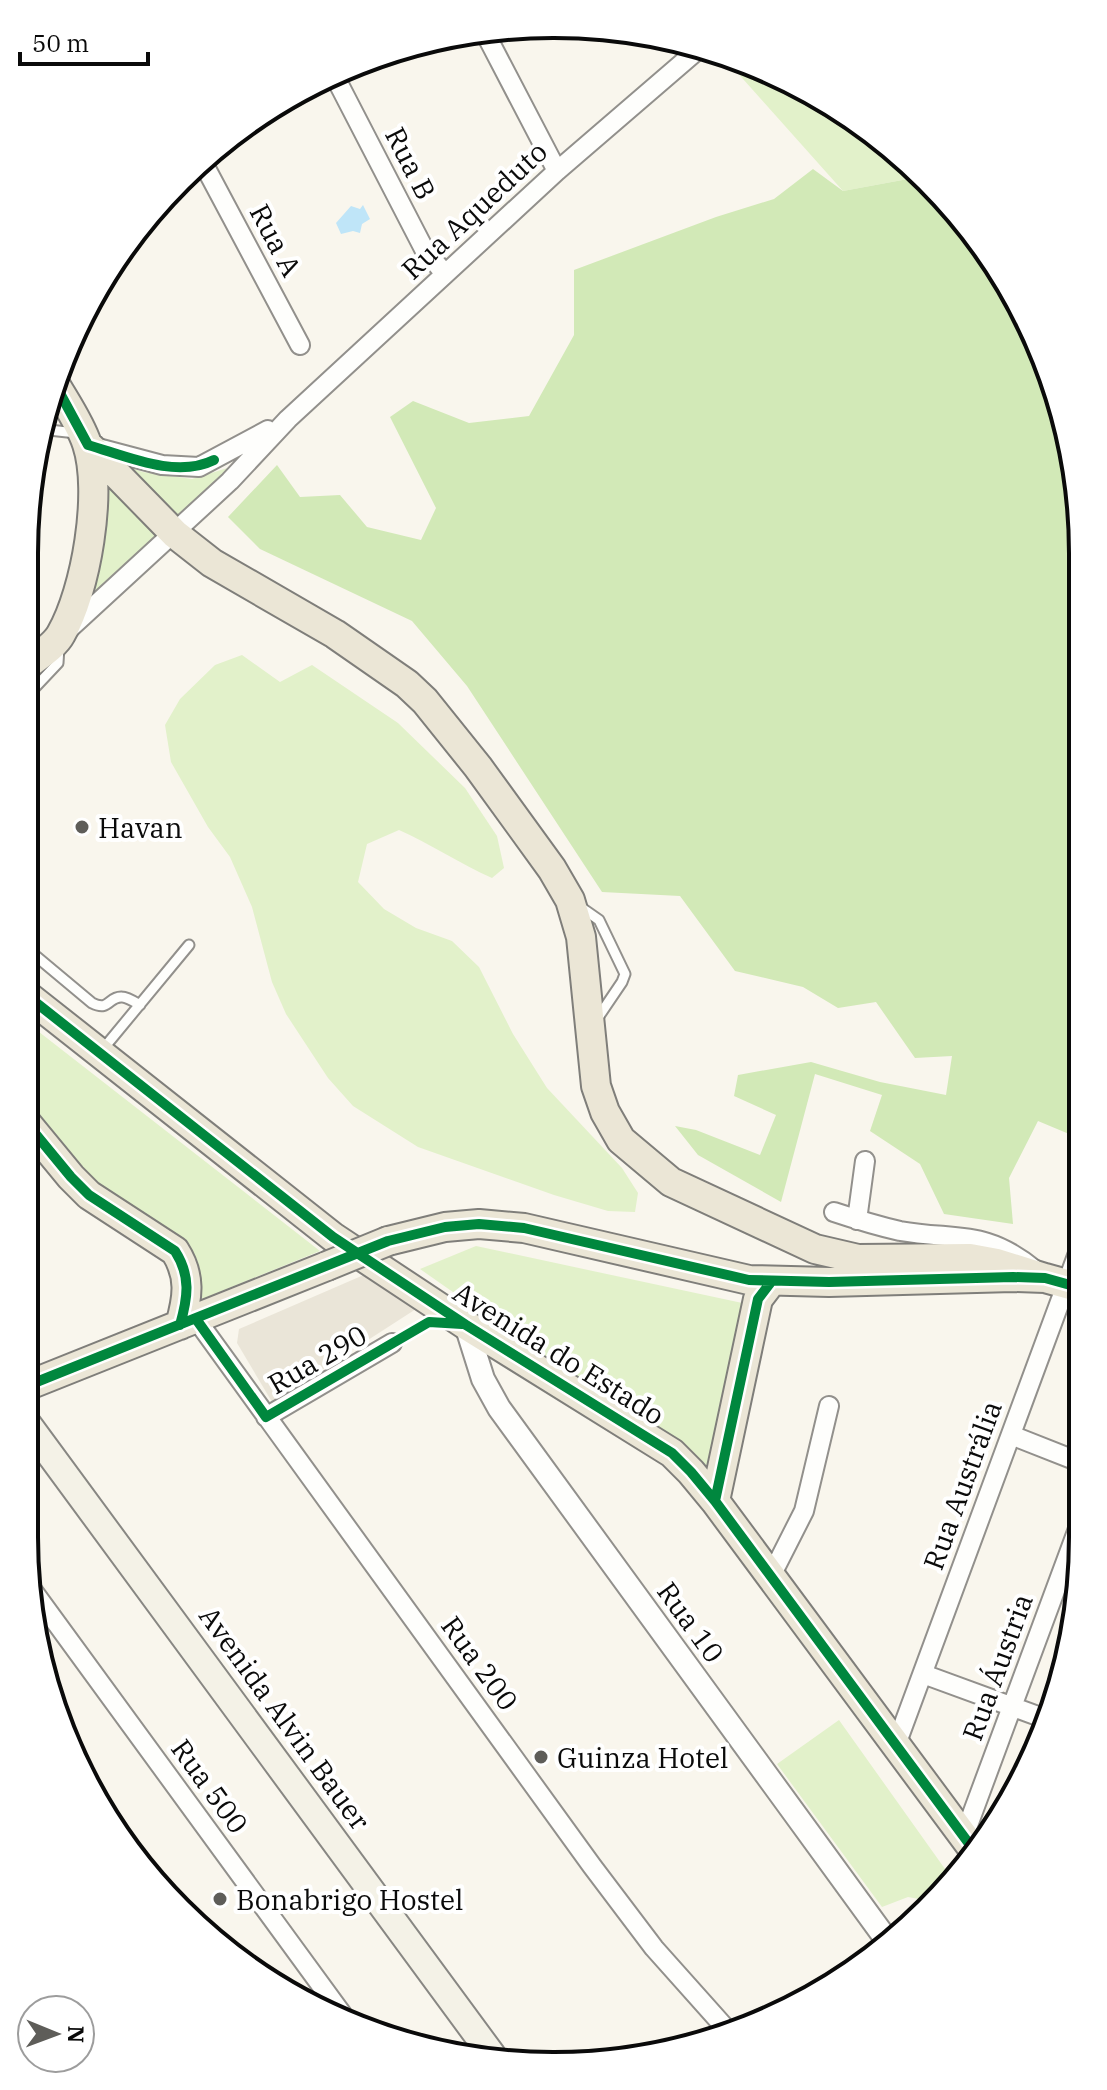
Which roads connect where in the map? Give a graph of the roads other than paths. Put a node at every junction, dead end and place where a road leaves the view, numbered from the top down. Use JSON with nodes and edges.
{"nodes":[{"id":1,"x":490,"y":42,"type":"edge"},
{"id":2,"x":690,"y":57,"type":"edge"},
{"id":3,"x":339,"y":85,"type":"edge"},
{"id":4,"x":557,"y":171,"type":"junction"},
{"id":5,"x":208,"y":172,"type":"edge"},
{"id":6,"x":445,"y":274,"type":"junction"},
{"id":7,"x":300,"y":345,"type":"dead end"},
{"id":8,"x":62,"y":397,"type":"edge"},
{"id":9,"x":288,"y":419,"type":"junction"},
{"id":10,"x":53,"y":432,"type":"edge"},
{"id":11,"x":85,"y":439,"type":"junction"},
{"id":12,"x":175,"y":534,"type":"junction"},
{"id":13,"x":60,"y":638,"type":"junction"},
{"id":14,"x":38,"y":656,"type":"edge"},
{"id":15,"x":38,"y":684,"type":"edge"},
{"id":16,"x":570,"y":900,"type":"junction"},
{"id":17,"x":189,"y":945,"type":"dead end"},
{"id":18,"x":38,"y":958,"type":"edge"},
{"id":19,"x":38,"y":1004,"type":"edge"},
{"id":20,"x":140,"y":1005,"type":"junction"},
{"id":21,"x":590,"y":1027,"type":"junction"},
{"id":22,"x":101,"y":1052,"type":"junction"},
{"id":23,"x":38,"y":1137,"type":"edge"},
{"id":24,"x":865,"y":1161,"type":"dead end"},
{"id":25,"x":834,"y":1212,"type":"dead end"},
{"id":26,"x":857,"y":1220,"type":"junction"},
{"id":27,"x":771,"y":1282,"type":"junction"},
{"id":28,"x":1064,"y":1283,"type":"edge"},
{"id":29,"x":188,"y":1322,"type":"junction"},
{"id":30,"x":466,"y":1325,"type":"junction"},
{"id":31,"x":392,"y":1343,"type":"dead end"},
{"id":32,"x":38,"y":1381,"type":"edge"},
{"id":33,"x":829,"y":1406,"type":"dead end"},
{"id":34,"x":266,"y":1417,"type":"junction"},
{"id":35,"x":1011,"y":1435,"type":"junction"},
{"id":36,"x":38,"y":1438,"type":"edge"},
{"id":37,"x":1069,"y":1458,"type":"edge"},
{"id":38,"x":715,"y":1501,"type":"junction"},
{"id":39,"x":1068,"y":1555,"type":"edge"},
{"id":40,"x":771,"y":1576,"type":"junction"},
{"id":41,"x":42,"y":1603,"type":"edge"},
{"id":42,"x":923,"y":1674,"type":"junction"},
{"id":43,"x":1012,"y":1707,"type":"junction"},
{"id":44,"x":1037,"y":1716,"type":"edge"},
{"id":45,"x":896,"y":1745,"type":"junction"},
{"id":46,"x":968,"y":1842,"type":"edge"},
{"id":47,"x":882,"y":1933,"type":"edge"},
{"id":48,"x":334,"y":2003,"type":"edge"},
{"id":49,"x":722,"y":2024,"type":"edge"},
{"id":50,"x":487,"y":2048,"type":"edge"}],
"edges":[{"from":1,"to":4,"type":"street"},
{"from":2,"to":4,"type":"street","name":"Rua Aqueduto"},
{"from":3,"to":6,"type":"street","name":"Rua B"},
{"from":4,"to":6,"type":"street","name":"Rua Aqueduto"},
{"from":5,"to":7,"type":"street","name":"Rua A"},
{"from":6,"to":9,"type":"street","name":"Rua Aqueduto"},
{"from":8,"to":11,"type":"main road"},
{"from":9,"to":11,"type":"street","name":"Rua Aqueduto"},
{"from":9,"to":12,"type":"street","name":"Rua Aqueduto"},
{"from":10,"to":11,"type":"lane"},
{"from":11,"to":12,"type":"main road"},
{"from":11,"to":13,"type":"main road"},
{"from":12,"to":13,"type":"street","name":"Rua Aqueduto"},
{"from":12,"to":16,"type":"main road"},
{"from":13,"to":14,"type":"main road"},
{"from":13,"to":15,"type":"lane"},
{"from":16,"to":21,"type":"main road"},
{"from":16,"to":21,"type":"lane"},
{"from":17,"to":20,"type":"lane"},
{"from":18,"to":20,"type":"lane"},
{"from":19,"to":22,"type":"main road","name":"Avenida do Estado"},
{"from":20,"to":22,"type":"lane"},
{"from":21,"to":28,"type":"main road"},
{"from":22,"to":30,"type":"main road","name":"Avenida do Estado"},
{"from":23,"to":29,"type":"main road"},
{"from":24,"to":26,"type":"street"},
{"from":25,"to":26,"type":"street"},
{"from":26,"to":28,"type":"street"},
{"from":27,"to":28,"type":"main road"},
{"from":27,"to":29,"type":"main road","bridge":true},
{"from":27,"to":38,"type":"main road"},
{"from":28,"to":35,"type":"street","name":"Rua Austrália"},
{"from":29,"to":32,"type":"main road"},
{"from":29,"to":34,"type":"street","name":"Rua 200"},
{"from":30,"to":38,"type":"main road","name":"Avenida do Estado"},
{"from":30,"to":47,"type":"street","name":"Rua 10"},
{"from":31,"to":34,"type":"street","name":"Rua 290"},
{"from":33,"to":40,"type":"street"},
{"from":34,"to":49,"type":"street","name":"Rua 200"},
{"from":35,"to":37,"type":"street"},
{"from":35,"to":42,"type":"street","name":"Rua Austrália"},
{"from":36,"to":50,"type":"main road","name":"Avenida Alvin Bauer"},
{"from":38,"to":40,"type":"main road","name":"Avenida do Estado"},
{"from":39,"to":43,"type":"street","name":"Rua Áustria"},
{"from":40,"to":45,"type":"main road","name":"Avenida do Estado"},
{"from":41,"to":48,"type":"street","name":"Rua 500"},
{"from":42,"to":43,"type":"street"},
{"from":42,"to":45,"type":"street","name":"Rua Austrália"},
{"from":43,"to":44,"type":"street"},
{"from":43,"to":46,"type":"street","name":"Rua Áustria"},
{"from":45,"to":46,"type":"main road","name":"Avenida do Estado"}]}
